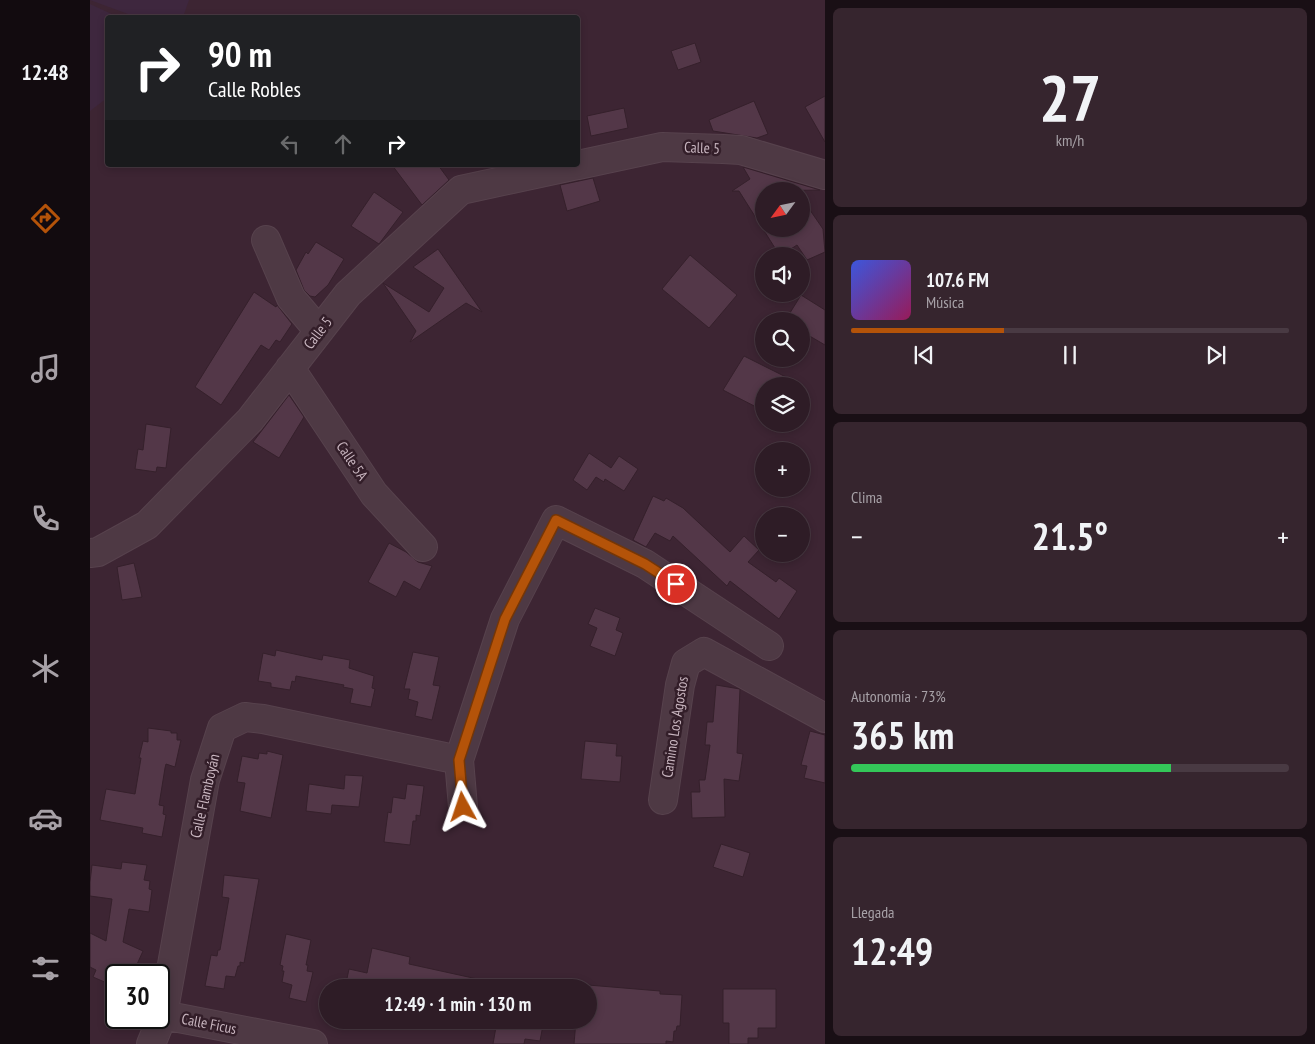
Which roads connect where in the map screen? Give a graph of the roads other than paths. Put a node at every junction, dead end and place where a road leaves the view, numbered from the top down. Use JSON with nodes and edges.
{"nodes":[{"id":1,"x":580,"y":164,"type":"edge"},
{"id":2,"x":568,"y":167,"type":"edge"},
{"id":3,"x":825,"y":175,"type":"edge"},
{"id":4,"x":266,"y":240,"type":"dead end"},
{"id":5,"x":319,"y":331,"type":"junction"},
{"id":6,"x":290,"y":368,"type":"junction"},
{"id":7,"x":423,"y":547,"type":"dead end"},
{"id":8,"x":90,"y":553,"type":"edge"},
{"id":9,"x":769,"y":646,"type":"dead end"},
{"id":10,"x":825,"y":718,"type":"edge"},
{"id":11,"x":459,"y":760,"type":"junction"},
{"id":12,"x":663,"y":800,"type":"dead end"},
{"id":13,"x":463,"y":807,"type":"dead end"},
{"id":14,"x":170,"y":976,"type":"edge"},
{"id":15,"x":170,"y":1016,"type":"edge"},
{"id":16,"x":157,"y":1029,"type":"edge"},
{"id":17,"x":150,"y":1044,"type":"edge"},
{"id":18,"x":313,"y":1044,"type":"edge"}],
"edges":[{"from":1,"to":3,"type":"street","name":"Calle 5"},
{"from":2,"to":5,"type":"street","name":"Calle 5"},
{"from":4,"to":5,"type":"street"},
{"from":5,"to":6,"type":"street","name":"Calle 5"},
{"from":6,"to":7,"type":"street","name":"Calle 5A"},
{"from":6,"to":8,"type":"street","name":"Calle 5"},
{"from":9,"to":11,"type":"street"},
{"from":10,"to":12,"type":"street","name":"Camino Los Agostos"},
{"from":11,"to":13,"type":"street"},
{"from":11,"to":14,"type":"street","name":"Calle Flamboyán"},
{"from":15,"to":18,"type":"street","name":"Calle Ficus"},
{"from":16,"to":17,"type":"street","name":"Calle Flamboyán"}]}
